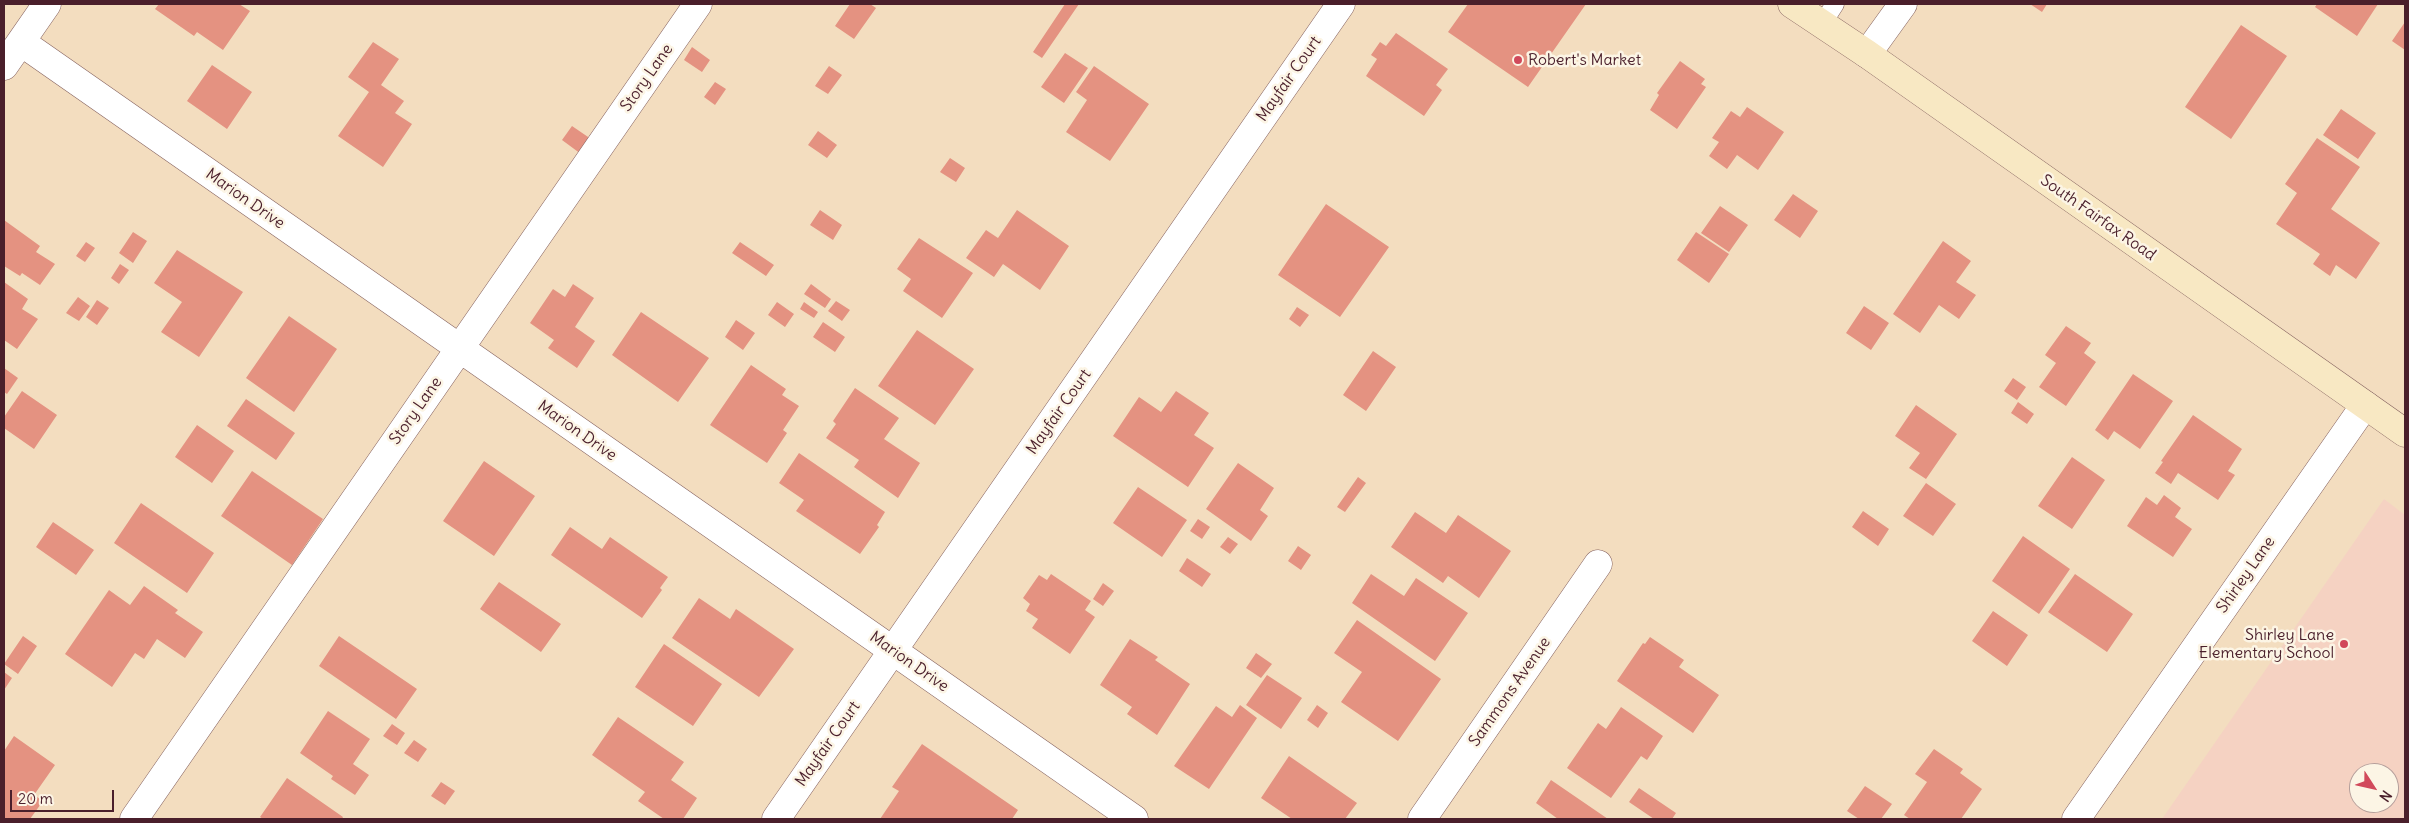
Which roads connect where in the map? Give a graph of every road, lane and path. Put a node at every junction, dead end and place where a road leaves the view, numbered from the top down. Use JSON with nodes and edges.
{"nodes":[{"id":1,"x":47,"y":4,"type":"edge"},
{"id":2,"x":698,"y":4,"type":"edge"},
{"id":3,"x":1341,"y":4,"type":"edge"},
{"id":4,"x":1792,"y":4,"type":"edge"},
{"id":5,"x":1903,"y":4,"type":"edge"},
{"id":6,"x":1829,"y":14,"type":"edge"},
{"id":7,"x":20,"y":42,"type":"junction"},
{"id":8,"x":1867,"y":54,"type":"junction"},
{"id":9,"x":4,"y":66,"type":"edge"},
{"id":10,"x":460,"y":349,"type":"junction"},
{"id":11,"x":2365,"y":405,"type":"junction"},
{"id":12,"x":2405,"y":433,"type":"edge"},
{"id":13,"x":1598,"y":564,"type":"dead end"},
{"id":14,"x":893,"y":651,"type":"junction"},
{"id":15,"x":134,"y":819,"type":"edge"},
{"id":16,"x":776,"y":819,"type":"edge"},
{"id":17,"x":1134,"y":819,"type":"edge"},
{"id":18,"x":1422,"y":819,"type":"edge"},
{"id":19,"x":2076,"y":819,"type":"edge"}],
"edges":[{"from":1,"to":7,"type":"street"},
{"from":2,"to":10,"type":"street","name":"Story Lane"},
{"from":3,"to":14,"type":"street","name":"Mayfair Court"},
{"from":4,"to":6,"type":"street","name":"South Fairfax Road"},
{"from":5,"to":8,"type":"street"},
{"from":6,"to":8,"type":"street","name":"South Fairfax Road"},
{"from":7,"to":9,"type":"street"},
{"from":7,"to":10,"type":"street","name":"Marion Drive"},
{"from":8,"to":11,"type":"street","name":"South Fairfax Road"},
{"from":10,"to":14,"type":"street","name":"Marion Drive"},
{"from":10,"to":15,"type":"street","name":"Story Lane"},
{"from":11,"to":12,"type":"street","name":"South Fairfax Road"},
{"from":11,"to":19,"type":"street","name":"Shirley Lane"},
{"from":13,"to":18,"type":"street","name":"Sammons Avenue"},
{"from":14,"to":16,"type":"street","name":"Mayfair Court"},
{"from":14,"to":17,"type":"street","name":"Marion Drive"}]}
